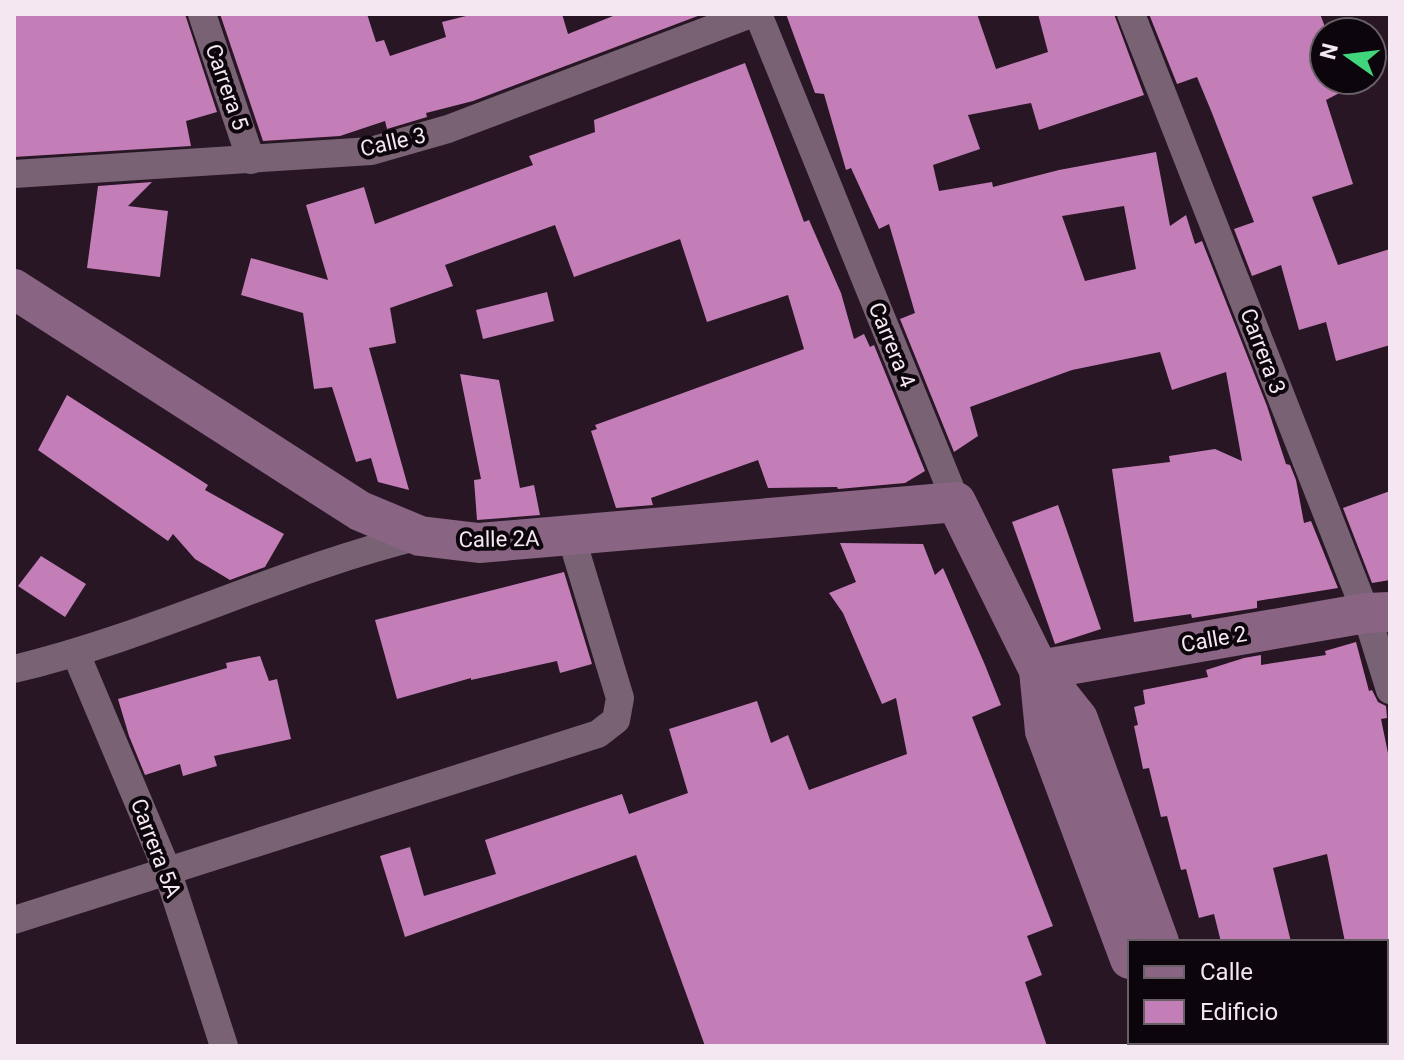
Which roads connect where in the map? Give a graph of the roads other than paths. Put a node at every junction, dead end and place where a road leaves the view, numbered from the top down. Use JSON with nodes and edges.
{"nodes":[{"id":1,"x":202,"y":14,"type":"edge"},
{"id":2,"x":751,"y":14,"type":"edge"},
{"id":3,"x":758,"y":14,"type":"edge"},
{"id":4,"x":1131,"y":14,"type":"edge"},
{"id":5,"x":251,"y":160,"type":"junction"},
{"id":6,"x":14,"y":174,"type":"edge"},
{"id":7,"x":16,"y":294,"type":"edge"},
{"id":8,"x":956,"y":502,"type":"junction"},
{"id":9,"x":420,"y":536,"type":"junction"},
{"id":10,"x":571,"y":536,"type":"junction"},
{"id":11,"x":1378,"y":612,"type":"edge"},
{"id":12,"x":76,"y":654,"type":"junction"},
{"id":13,"x":14,"y":669,"type":"edge"},
{"id":14,"x":1039,"y":670,"type":"junction"},
{"id":15,"x":1390,"y":690,"type":"edge"},
{"id":16,"x":167,"y":870,"type":"junction"},
{"id":17,"x":14,"y":920,"type":"edge"},
{"id":18,"x":1158,"y":940,"type":"edge"},
{"id":19,"x":1128,"y":954,"type":"edge"},
{"id":20,"x":224,"y":1046,"type":"edge"}],
"edges":[{"from":1,"to":5,"type":"street","name":"Carrera 5"},
{"from":2,"to":5,"type":"street","name":"Calle 3"},
{"from":3,"to":8,"type":"street","name":"Carrera 4"},
{"from":4,"to":11,"type":"street","name":"Carrera 3"},
{"from":5,"to":6,"type":"street","name":"Calle 3"},
{"from":7,"to":9,"type":"street","name":"Calle 2A"},
{"from":8,"to":10,"type":"street","name":"Calle 2A"},
{"from":8,"to":14,"type":"street","name":"Carrera 4"},
{"from":9,"to":10,"type":"street","name":"Calle 2A"},
{"from":9,"to":12,"type":"street"},
{"from":10,"to":16,"type":"street"},
{"from":11,"to":14,"type":"street","name":"Calle 2"},
{"from":11,"to":15,"type":"street","name":"Carrera 3"},
{"from":12,"to":13,"type":"street"},
{"from":12,"to":16,"type":"street","name":"Carrera 5A"},
{"from":14,"to":18,"type":"street","name":"Carrera 4"},
{"from":14,"to":19,"type":"street","name":"Carrera 4"},
{"from":16,"to":17,"type":"street"},
{"from":16,"to":20,"type":"street","name":"Carrera 5A"}]}
